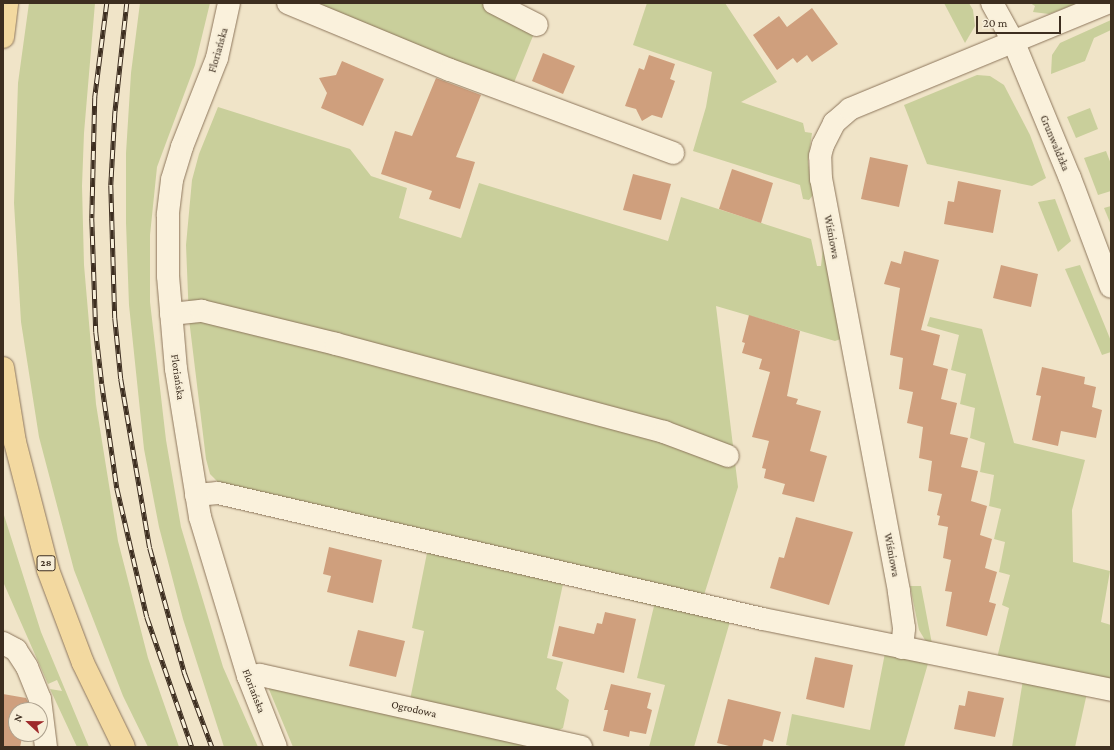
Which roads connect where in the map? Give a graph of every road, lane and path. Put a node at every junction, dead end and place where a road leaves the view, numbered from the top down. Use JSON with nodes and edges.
{"nodes":[{"id":1,"x":7,"y":3,"type":"edge"},
{"id":2,"x":229,"y":3,"type":"edge"},
{"id":3,"x":288,"y":3,"type":"edge"},
{"id":4,"x":494,"y":3,"type":"edge"},
{"id":5,"x":992,"y":3,"type":"edge"},
{"id":6,"x":1107,"y":3,"type":"edge"},
{"id":7,"x":537,"y":25,"type":"dead end"},
{"id":8,"x":3,"y":37,"type":"edge"},
{"id":9,"x":1014,"y":43,"type":"junction"},
{"id":10,"x":673,"y":153,"type":"dead end"},
{"id":11,"x":1111,"y":287,"type":"edge"},
{"id":12,"x":171,"y":314,"type":"junction"},
{"id":13,"x":3,"y":368,"type":"edge"},
{"id":14,"x":728,"y":456,"type":"dead end"},
{"id":15,"x":196,"y":495,"type":"junction"},
{"id":16,"x":3,"y":642,"type":"edge"},
{"id":17,"x":902,"y":648,"type":"junction"},
{"id":18,"x":248,"y":676,"type":"junction"},
{"id":19,"x":1111,"y":690,"type":"edge"},
{"id":20,"x":46,"y":747,"type":"edge"},
{"id":21,"x":124,"y":747,"type":"edge"},
{"id":22,"x":276,"y":747,"type":"edge"},
{"id":23,"x":581,"y":747,"type":"edge"}],
"edges":[{"from":1,"to":8,"type":"main road"},
{"from":2,"to":12,"type":"street","name":"Floriańska"},
{"from":3,"to":10,"type":"street"},
{"from":4,"to":7,"type":"street"},
{"from":5,"to":9,"type":"street","name":"Grunwaldzka"},
{"from":6,"to":9,"type":"street","name":"Wiśniowa"},
{"from":9,"to":11,"type":"street","name":"Grunwaldzka"},
{"from":9,"to":17,"type":"street","name":"Wiśniowa"},
{"from":12,"to":14,"type":"street"},
{"from":12,"to":15,"type":"street","name":"Floriańska"},
{"from":13,"to":21,"type":"main road","number":"28"},
{"from":15,"to":17,"type":"street"},
{"from":15,"to":18,"type":"street","name":"Floriańska"},
{"from":16,"to":20,"type":"street"},
{"from":17,"to":19,"type":"street"},
{"from":18,"to":22,"type":"street","name":"Floriańska"},
{"from":18,"to":23,"type":"street","name":"Ogrodowa"}]}
